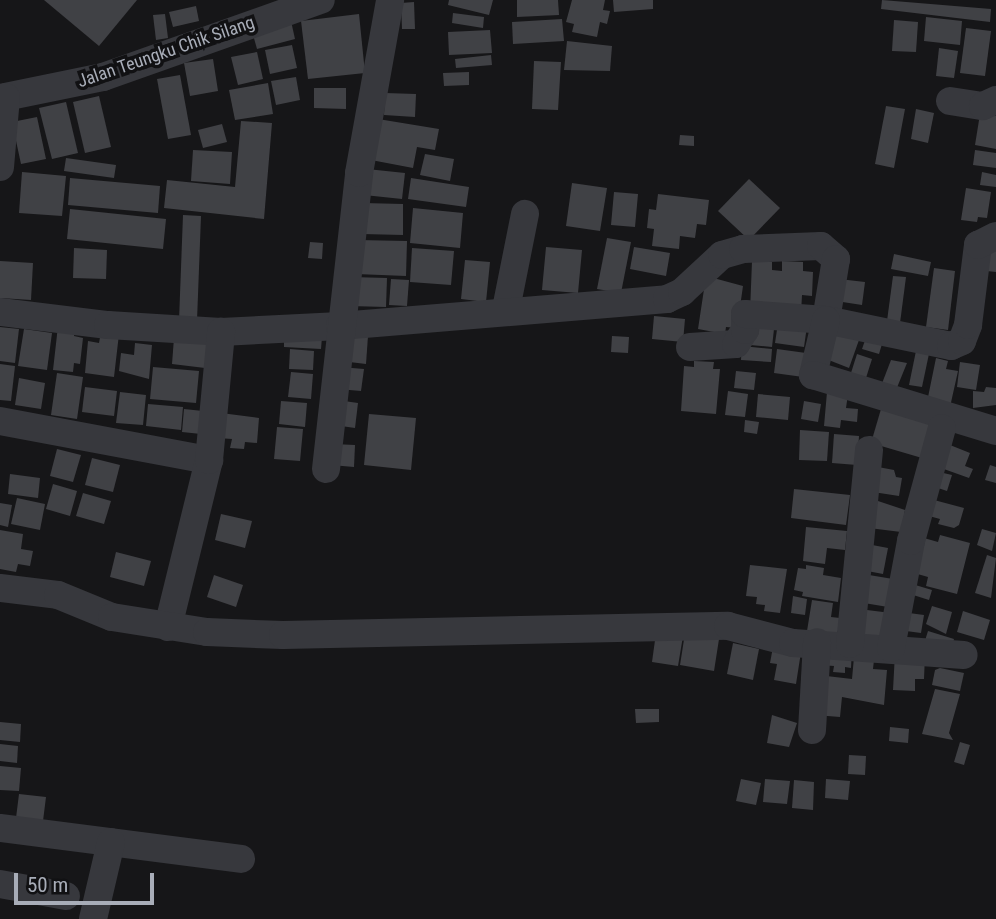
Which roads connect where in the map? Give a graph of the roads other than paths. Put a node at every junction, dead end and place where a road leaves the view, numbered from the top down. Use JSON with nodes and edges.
{"nodes":[{"id":1,"x":321,"y":0,"type":"edge"},
{"id":2,"x":390,"y":0,"type":"edge"},
{"id":3,"x":279,"y":5,"type":"edge"},
{"id":4,"x":3,"y":97,"type":"edge"},
{"id":5,"x":996,"y":100,"type":"edge"},
{"id":6,"x":950,"y":101,"type":"dead end"},
{"id":7,"x":0,"y":167,"type":"edge"},
{"id":8,"x":525,"y":214,"type":"dead end"},
{"id":9,"x":996,"y":236,"type":"edge"},
{"id":10,"x":506,"y":309,"type":"junction"},
{"id":11,"x":0,"y":312,"type":"edge"},
{"id":12,"x":827,"y":320,"type":"junction"},
{"id":13,"x":340,"y":326,"type":"junction"},
{"id":14,"x":221,"y":331,"type":"junction"},
{"id":15,"x":690,"y":347,"type":"dead end"},
{"id":16,"x":0,"y":421,"type":"edge"},
{"id":17,"x":942,"y":428,"type":"dead end"},
{"id":18,"x":996,"y":431,"type":"edge"},
{"id":19,"x":869,"y":450,"type":"dead end"},
{"id":20,"x":209,"y":460,"type":"junction"},
{"id":21,"x":326,"y":469,"type":"dead end"},
{"id":22,"x":0,"y":588,"type":"edge"},
{"id":23,"x":168,"y":627,"type":"junction"},
{"id":24,"x":817,"y":642,"type":"junction"},
{"id":25,"x":850,"y":644,"type":"junction"},
{"id":26,"x":891,"y":648,"type":"junction"},
{"id":27,"x":964,"y":655,"type":"dead end"},
{"id":28,"x":812,"y":730,"type":"dead end"},
{"id":29,"x":0,"y":828,"type":"edge"},
{"id":30,"x":111,"y":842,"type":"junction"},
{"id":31,"x":241,"y":859,"type":"dead end"},
{"id":32,"x":0,"y":884,"type":"edge"},
{"id":33,"x":66,"y":896,"type":"dead end"},
{"id":34,"x":93,"y":919,"type":"edge"}],
"edges":[{"from":1,"to":3,"type":"street","name":"Jalan Teungku Chik Silang"},
{"from":2,"to":13,"type":"street"},
{"from":3,"to":4,"type":"street","name":"Jalan Teungku Chik Silang"},
{"from":4,"to":7,"type":"street"},
{"from":5,"to":6,"type":"street"},
{"from":8,"to":10,"type":"street"},
{"from":9,"to":12,"type":"street"},
{"from":10,"to":12,"type":"street"},
{"from":10,"to":13,"type":"street"},
{"from":11,"to":14,"type":"street"},
{"from":12,"to":15,"type":"street"},
{"from":12,"to":18,"type":"street"},
{"from":13,"to":14,"type":"street"},
{"from":13,"to":21,"type":"street"},
{"from":14,"to":20,"type":"street"},
{"from":16,"to":20,"type":"street"},
{"from":17,"to":26,"type":"street"},
{"from":19,"to":25,"type":"street"},
{"from":20,"to":23,"type":"street"},
{"from":22,"to":23,"type":"street"},
{"from":23,"to":24,"type":"street"},
{"from":24,"to":25,"type":"street"},
{"from":24,"to":28,"type":"street"},
{"from":25,"to":26,"type":"street"},
{"from":26,"to":27,"type":"street"},
{"from":29,"to":30,"type":"street"},
{"from":30,"to":31,"type":"street"},
{"from":30,"to":34,"type":"street"},
{"from":32,"to":33,"type":"street"}]}
